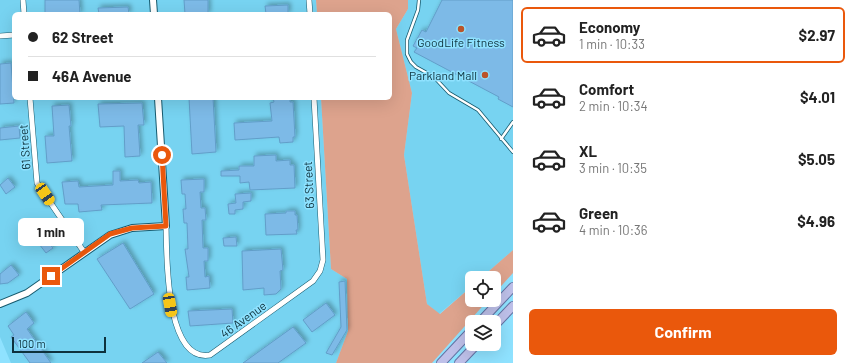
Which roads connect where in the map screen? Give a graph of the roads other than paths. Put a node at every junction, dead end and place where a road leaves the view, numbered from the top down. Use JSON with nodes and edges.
{"nodes":[{"id":1,"x":23,"y":0,"type":"edge"},
{"id":2,"x":153,"y":0,"type":"edge"},
{"id":3,"x":309,"y":0,"type":"edge"},
{"id":4,"x":419,"y":0,"type":"edge"},
{"id":5,"x":24,"y":12,"type":"edge"},
{"id":6,"x":154,"y":12,"type":"edge"},
{"id":7,"x":310,"y":12,"type":"edge"},
{"id":8,"x":12,"y":35,"type":"edge"},
{"id":9,"x":0,"y":36,"type":"edge"},
{"id":10,"x":30,"y":100,"type":"edge"},
{"id":11,"x":158,"y":100,"type":"edge"},
{"id":12,"x":314,"y":100,"type":"edge"},
{"id":13,"x":513,"y":122,"type":"edge"},
{"id":14,"x":501,"y":139,"type":"junction"},
{"id":15,"x":513,"y":152,"type":"edge"},
{"id":16,"x":166,"y":226,"type":"junction"},
{"id":17,"x":84,"y":252,"type":"junction"},
{"id":18,"x":320,"y":271,"type":"joint"},
{"id":19,"x":513,"y":286,"type":"edge"},
{"id":20,"x":0,"y":304,"type":"edge"},
{"id":21,"x":513,"y":306,"type":"edge"},
{"id":22,"x":486,"y":315,"type":"edge"},
{"id":23,"x":501,"y":319,"type":"edge"},
{"id":24,"x":465,"y":337,"type":"edge"},
{"id":25,"x":470,"y":351,"type":"edge"},
{"id":26,"x":441,"y":363,"type":"edge"},
{"id":27,"x":459,"y":363,"type":"edge"}],
"edges":[{"from":1,"to":5,"type":"street"},
{"from":2,"to":6,"type":"street"},
{"from":3,"to":7,"type":"street"},
{"from":4,"to":14,"type":"lane"},
{"from":8,"to":9,"type":"street"},
{"from":10,"to":17,"type":"street","name":"61 Street"},
{"from":11,"to":16,"type":"street"},
{"from":12,"to":18,"type":"street","name":"63 Street"},
{"from":13,"to":14,"type":"lane"},
{"from":14,"to":15,"type":"lane"},
{"from":16,"to":17,"type":"street"},
{"from":16,"to":18,"type":"street","name":"46 Avenue"},
{"from":17,"to":20,"type":"street"},
{"from":19,"to":22,"type":"main road"},
{"from":21,"to":23,"type":"main road"},
{"from":24,"to":26,"type":"main road"},
{"from":25,"to":27,"type":"main road"}]}
